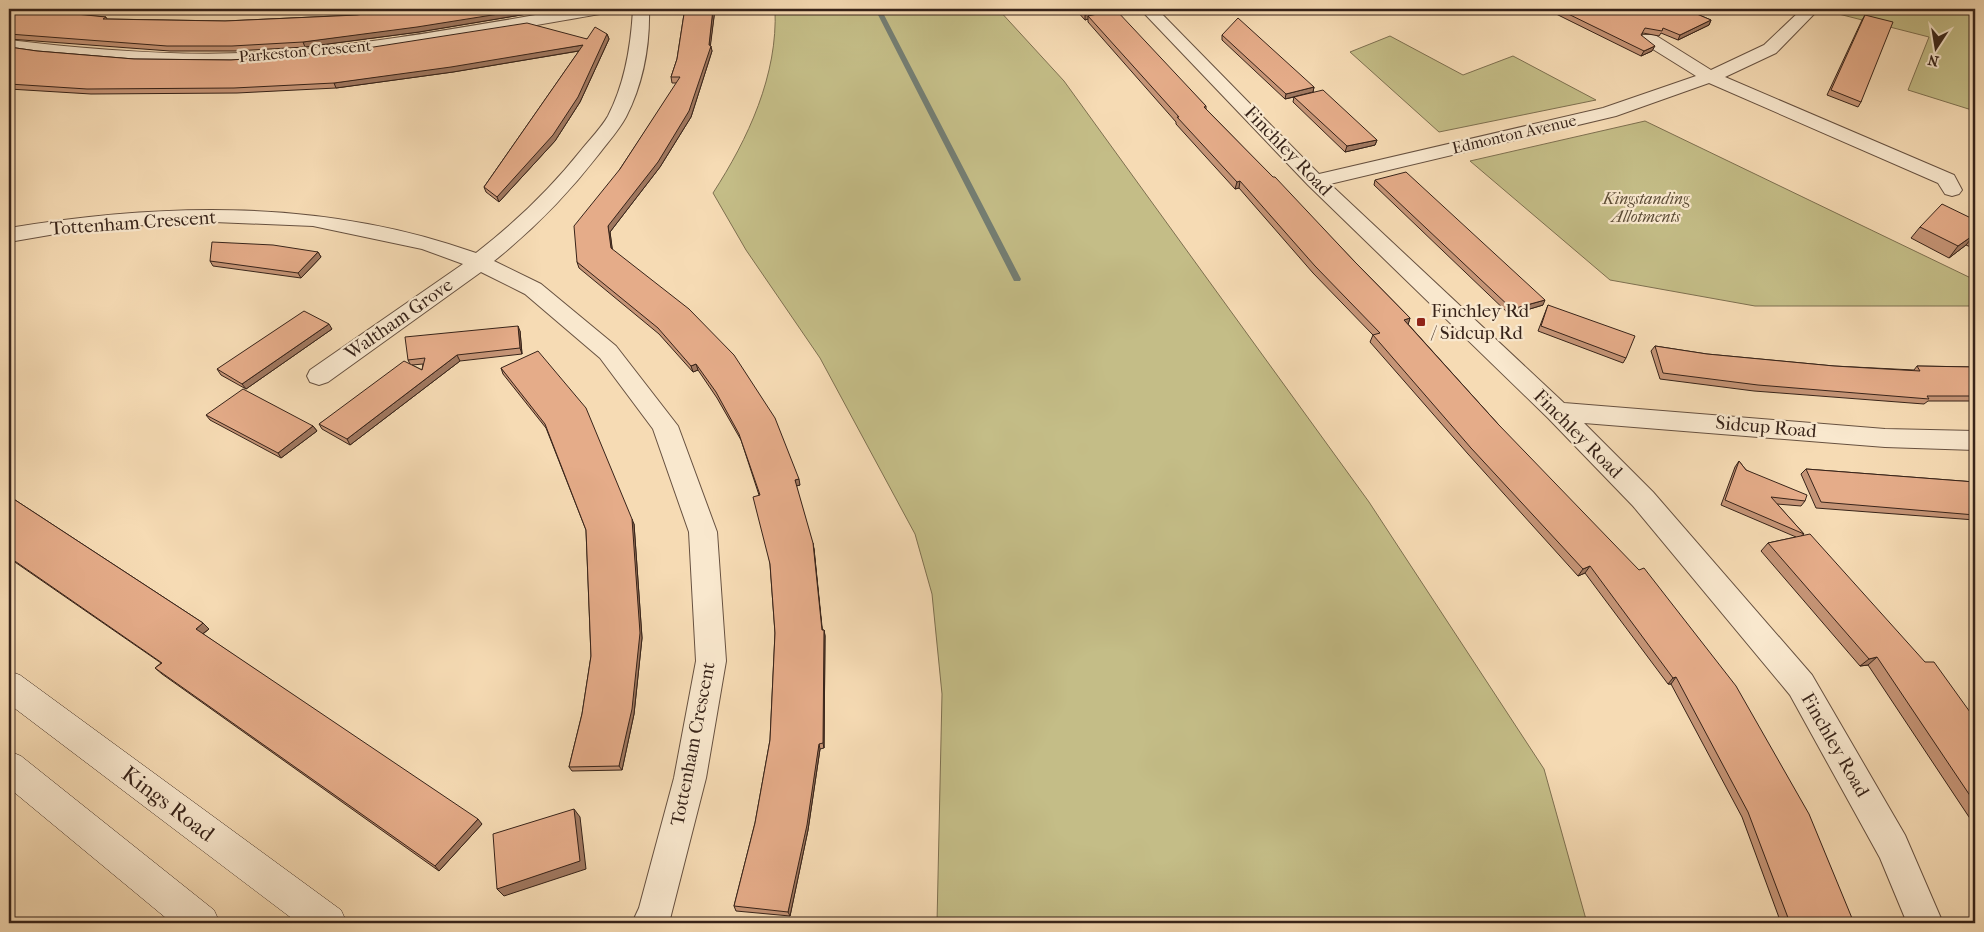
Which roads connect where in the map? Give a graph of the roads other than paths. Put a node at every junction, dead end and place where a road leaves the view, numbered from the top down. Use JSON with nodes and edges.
{"nodes":[{"id":1,"x":600,"y":9,"type":"edge"},
{"id":2,"x":641,"y":9,"type":"edge"},
{"id":3,"x":1148,"y":9,"type":"edge"},
{"id":4,"x":1811,"y":9,"type":"edge"},
{"id":5,"x":1647,"y":39,"type":"edge"},
{"id":6,"x":9,"y":45,"type":"edge"},
{"id":7,"x":1710,"y":77,"type":"junction"},
{"id":8,"x":1315,"y":181,"type":"junction"},
{"id":9,"x":1952,"y":190,"type":"dead end"},
{"id":10,"x":9,"y":235,"type":"edge"},
{"id":11,"x":479,"y":262,"type":"junction"},
{"id":12,"x":319,"y":376,"type":"dead end"},
{"id":13,"x":1557,"y":412,"type":"junction"},
{"id":14,"x":1975,"y":440,"type":"edge"},
{"id":15,"x":9,"y":685,"type":"edge"},
{"id":16,"x":9,"y":767,"type":"edge"},
{"id":17,"x":201,"y":923,"type":"edge"},
{"id":18,"x":328,"y":923,"type":"edge"},
{"id":19,"x":650,"y":923,"type":"edge"},
{"id":20,"x":1924,"y":923,"type":"edge"}],
"edges":[{"from":1,"to":6,"type":"street","name":"Parkeston Crescent"},
{"from":2,"to":11,"type":"street","name":"Waltham Grove"},
{"from":3,"to":8,"type":"street","name":"Finchley Road"},
{"from":4,"to":7,"type":"street","name":"Edmonton Avenue"},
{"from":5,"to":7,"type":"street"},
{"from":7,"to":8,"type":"street","name":"Edmonton Avenue"},
{"from":7,"to":9,"type":"street"},
{"from":8,"to":13,"type":"street","name":"Finchley Road"},
{"from":10,"to":11,"type":"street","name":"Tottenham Crescent"},
{"from":11,"to":12,"type":"street","name":"Waltham Grove"},
{"from":11,"to":19,"type":"street","name":"Tottenham Crescent"},
{"from":13,"to":14,"type":"street","name":"Sidcup Road"},
{"from":13,"to":20,"type":"street","name":"Finchley Road"},
{"from":15,"to":18,"type":"main road","name":"Kings Road"},
{"from":16,"to":17,"type":"main road"}]}
